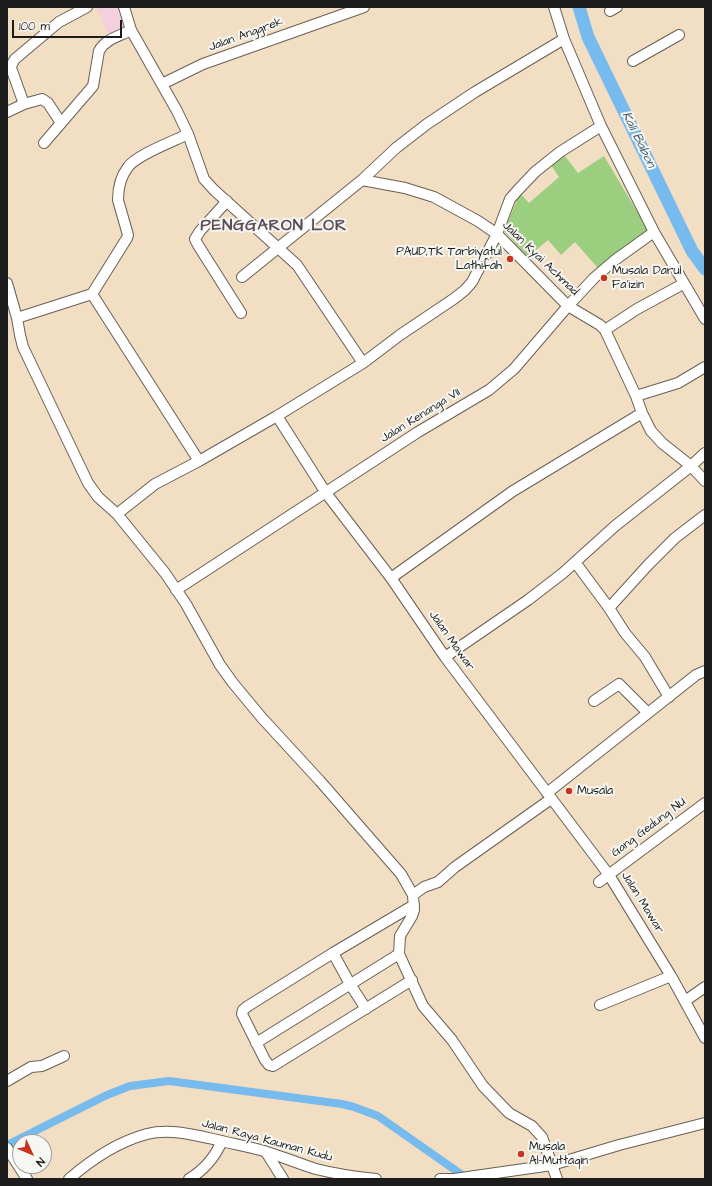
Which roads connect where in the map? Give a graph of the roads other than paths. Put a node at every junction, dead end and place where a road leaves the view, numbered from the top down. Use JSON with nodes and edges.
{"nodes":[{"id":1,"x":87,"y":7,"type":"edge"},
{"id":2,"x":124,"y":7,"type":"edge"},
{"id":3,"x":364,"y":7,"type":"edge"},
{"id":4,"x":554,"y":7,"type":"edge"},
{"id":5,"x":132,"y":30,"type":"junction"},
{"id":6,"x":679,"y":35,"type":"dead end"},
{"id":7,"x":564,"y":38,"type":"junction"},
{"id":8,"x":633,"y":61,"type":"dead end"},
{"id":9,"x":10,"y":63,"type":"edge"},
{"id":10,"x":162,"y":84,"type":"junction"},
{"id":11,"x":24,"y":104,"type":"junction"},
{"id":12,"x":7,"y":112,"type":"edge"},
{"id":13,"x":61,"y":123,"type":"junction"},
{"id":14,"x":601,"y":126,"type":"junction"},
{"id":15,"x":188,"y":134,"type":"junction"},
{"id":16,"x":44,"y":143,"type":"dead end"},
{"id":17,"x":362,"y":180,"type":"junction"},
{"id":18,"x":227,"y":201,"type":"junction"},
{"id":19,"x":654,"y":232,"type":"junction"},
{"id":20,"x":497,"y":234,"type":"junction"},
{"id":21,"x":279,"y":247,"type":"junction"},
{"id":22,"x":242,"y":277,"type":"dead end"},
{"id":23,"x":7,"y":283,"type":"edge"},
{"id":24,"x":684,"y":284,"type":"junction"},
{"id":25,"x":9,"y":294,"type":"edge"},
{"id":26,"x":92,"y":294,"type":"junction"},
{"id":27,"x":568,"y":306,"type":"junction"},
{"id":28,"x":241,"y":314,"type":"dead end"},
{"id":29,"x":17,"y":318,"type":"junction"},
{"id":30,"x":705,"y":319,"type":"edge"},
{"id":31,"x":605,"y":330,"type":"junction"},
{"id":32,"x":363,"y":363,"type":"junction"},
{"id":33,"x":705,"y":367,"type":"edge"},
{"id":34,"x":636,"y":396,"type":"junction"},
{"id":35,"x":642,"y":413,"type":"junction"},
{"id":36,"x":277,"y":416,"type":"junction"},
{"id":37,"x":705,"y":452,"type":"edge"},
{"id":38,"x":199,"y":461,"type":"junction"},
{"id":39,"x":691,"y":466,"type":"junction"},
{"id":40,"x":705,"y":481,"type":"edge"},
{"id":41,"x":326,"y":493,"type":"junction"},
{"id":42,"x":116,"y":514,"type":"junction"},
{"id":43,"x":705,"y":515,"type":"edge"},
{"id":44,"x":575,"y":562,"type":"junction"},
{"id":45,"x":391,"y":578,"type":"junction"},
{"id":46,"x":176,"y":590,"type":"junction"},
{"id":47,"x":609,"y":608,"type":"junction"},
{"id":48,"x":445,"y":657,"type":"junction"},
{"id":49,"x":705,"y":670,"type":"edge"},
{"id":50,"x":669,"y":697,"type":"junction"},
{"id":51,"x":594,"y":701,"type":"dead end"},
{"id":52,"x":648,"y":713,"type":"junction"},
{"id":53,"x":549,"y":796,"type":"junction"},
{"id":54,"x":705,"y":803,"type":"edge"},
{"id":55,"x":609,"y":875,"type":"junction"},
{"id":56,"x":599,"y":882,"type":"dead end"},
{"id":57,"x":413,"y":900,"type":"junction"},
{"id":58,"x":333,"y":953,"type":"junction"},
{"id":59,"x":399,"y":954,"type":"junction"},
{"id":60,"x":671,"y":976,"type":"junction"},
{"id":61,"x":412,"y":980,"type":"junction"},
{"id":62,"x":350,"y":984,"type":"junction"},
{"id":63,"x":705,"y":987,"type":"edge"},
{"id":64,"x":685,"y":1001,"type":"junction"},
{"id":65,"x":600,"y":1005,"type":"dead end"},
{"id":66,"x":366,"y":1009,"type":"junction"},
{"id":67,"x":705,"y":1038,"type":"edge"},
{"id":68,"x":256,"y":1044,"type":"junction"},
{"id":69,"x":64,"y":1056,"type":"dead end"},
{"id":70,"x":7,"y":1081,"type":"edge"},
{"id":71,"x":705,"y":1122,"type":"edge"},
{"id":72,"x":222,"y":1141,"type":"junction"},
{"id":73,"x":8,"y":1152,"type":"edge"},
{"id":74,"x":266,"y":1152,"type":"junction"},
{"id":75,"x":552,"y":1165,"type":"junction"},
{"id":76,"x":356,"y":1178,"type":"edge"},
{"id":77,"x":27,"y":1179,"type":"edge"},
{"id":78,"x":69,"y":1179,"type":"edge"},
{"id":79,"x":190,"y":1179,"type":"edge"},
{"id":80,"x":283,"y":1179,"type":"edge"},
{"id":81,"x":376,"y":1179,"type":"edge"},
{"id":82,"x":440,"y":1179,"type":"edge"},
{"id":83,"x":454,"y":1179,"type":"edge"},
{"id":84,"x":557,"y":1179,"type":"edge"}],
"edges":[{"from":1,"to":9,"type":"street"},
{"from":2,"to":5,"type":"street"},
{"from":3,"to":10,"type":"street","name":"Jalan Anggrek"},
{"from":4,"to":7,"type":"street"},
{"from":5,"to":10,"type":"street"},
{"from":5,"to":13,"type":"street"},
{"from":6,"to":8,"type":"street"},
{"from":7,"to":14,"type":"street"},
{"from":7,"to":17,"type":"street"},
{"from":9,"to":11,"type":"street"},
{"from":10,"to":15,"type":"street"},
{"from":11,"to":12,"type":"street"},
{"from":11,"to":13,"type":"street"},
{"from":13,"to":16,"type":"street"},
{"from":14,"to":19,"type":"street"},
{"from":14,"to":20,"type":"street"},
{"from":15,"to":18,"type":"street"},
{"from":15,"to":26,"type":"street"},
{"from":17,"to":20,"type":"street","name":"Jalan Kyai Achmad"},
{"from":17,"to":21,"type":"street"},
{"from":18,"to":21,"type":"street"},
{"from":18,"to":28,"type":"street"},
{"from":19,"to":24,"type":"street"},
{"from":19,"to":27,"type":"street","name":"Jalan Kenanga VII"},
{"from":20,"to":27,"type":"street","name":"Jalan Kyai Achmad"},
{"from":20,"to":32,"type":"street"},
{"from":21,"to":22,"type":"street"},
{"from":21,"to":32,"type":"street"},
{"from":23,"to":25,"type":"street"},
{"from":24,"to":30,"type":"street"},
{"from":24,"to":31,"type":"street"},
{"from":25,"to":29,"type":"street"},
{"from":26,"to":29,"type":"street"},
{"from":26,"to":38,"type":"street"},
{"from":27,"to":31,"type":"street","name":"Jalan Kyai Achmad"},
{"from":27,"to":41,"type":"street","name":"Jalan Kenanga VII"},
{"from":29,"to":42,"type":"street"},
{"from":31,"to":34,"type":"street","name":"Jalan Kyai Achmad"},
{"from":32,"to":36,"type":"street"},
{"from":33,"to":34,"type":"street"},
{"from":34,"to":35,"type":"street","name":"Jalan Kyai Achmad"},
{"from":35,"to":39,"type":"street","name":"Jalan Kyai Achmad"},
{"from":35,"to":45,"type":"street"},
{"from":36,"to":38,"type":"street"},
{"from":36,"to":41,"type":"street","name":"Jalan Mawar"},
{"from":37,"to":39,"type":"street"},
{"from":38,"to":42,"type":"street"},
{"from":39,"to":40,"type":"street","name":"Jalan Kyai Achmad"},
{"from":39,"to":44,"type":"street"},
{"from":41,"to":45,"type":"street","name":"Jalan Mawar"},
{"from":41,"to":46,"type":"street","name":"Jalan Kenanga VII"},
{"from":42,"to":46,"type":"street"},
{"from":43,"to":47,"type":"street"},
{"from":44,"to":47,"type":"street"},
{"from":44,"to":48,"type":"street"},
{"from":45,"to":48,"type":"street","name":"Jalan Mawar"},
{"from":46,"to":57,"type":"street"},
{"from":47,"to":50,"type":"street"},
{"from":48,"to":53,"type":"street","name":"Jalan Mawar"},
{"from":49,"to":50,"type":"street"},
{"from":50,"to":52,"type":"street"},
{"from":51,"to":52,"type":"street"},
{"from":52,"to":53,"type":"street"},
{"from":53,"to":55,"type":"street","name":"Jalan Mawar"},
{"from":53,"to":57,"type":"street"},
{"from":54,"to":55,"type":"street","name":"Gang Gedung NU"},
{"from":55,"to":56,"type":"street","name":"Gang Gedung NU"},
{"from":55,"to":60,"type":"street","name":"Jalan Mawar"},
{"from":57,"to":58,"type":"street"},
{"from":57,"to":59,"type":"street"},
{"from":58,"to":62,"type":"street"},
{"from":58,"to":68,"type":"street"},
{"from":59,"to":61,"type":"street"},
{"from":59,"to":62,"type":"street"},
{"from":60,"to":64,"type":"street","name":"Jalan Mawar"},
{"from":60,"to":65,"type":"street"},
{"from":61,"to":66,"type":"street"},
{"from":61,"to":75,"type":"street"},
{"from":62,"to":66,"type":"street"},
{"from":62,"to":68,"type":"street"},
{"from":63,"to":64,"type":"street"},
{"from":64,"to":67,"type":"street","name":"Jalan Mawar"},
{"from":66,"to":68,"type":"street"},
{"from":69,"to":70,"type":"street"},
{"from":71,"to":75,"type":"street"},
{"from":72,"to":74,"type":"street","name":"Jalan Raya Kauman Kudu"},
{"from":72,"to":78,"type":"street","name":"Jalan Raya Kauman Kudu"},
{"from":72,"to":79,"type":"street"},
{"from":73,"to":77,"type":"street"},
{"from":74,"to":76,"type":"street","name":"Jalan Raya Kauman Kudu"},
{"from":74,"to":80,"type":"street"},
{"from":75,"to":83,"type":"street"},
{"from":75,"to":84,"type":"street"},
{"from":76,"to":81,"type":"street","name":"Jalan Raya Kauman Kudu"},
{"from":82,"to":83,"type":"street"}]}
